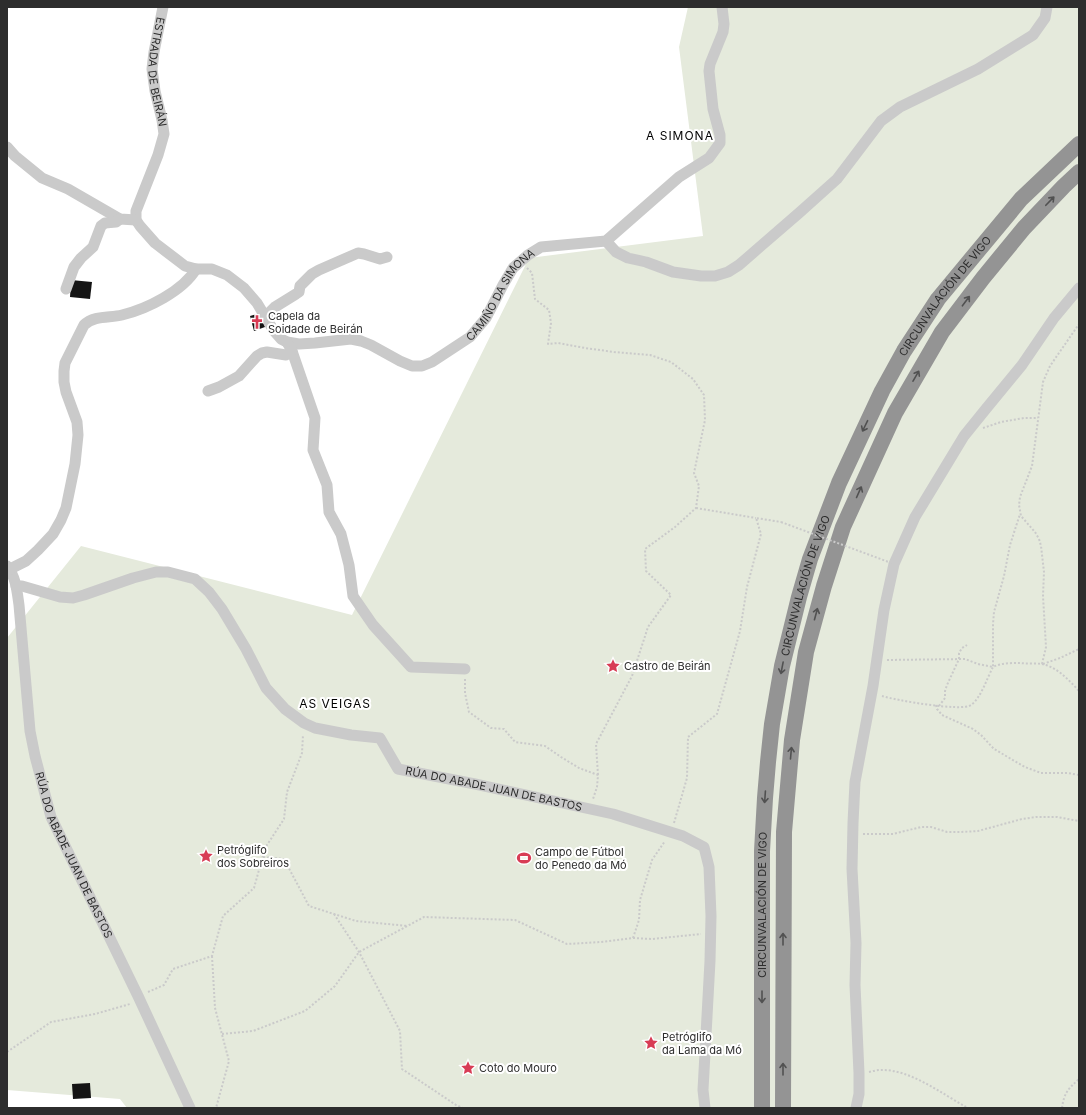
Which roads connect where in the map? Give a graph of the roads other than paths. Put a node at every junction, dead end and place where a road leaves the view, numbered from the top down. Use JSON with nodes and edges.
{"nodes":[{"id":1,"x":163,"y":7,"type":"edge"},
{"id":2,"x":722,"y":7,"type":"edge"},
{"id":3,"x":1047,"y":7,"type":"edge"},
{"id":4,"x":1079,"y":144,"type":"edge"},
{"id":5,"x":7,"y":147,"type":"edge"},
{"id":6,"x":1079,"y":172,"type":"edge"},
{"id":7,"x":120,"y":219,"type":"junction"},
{"id":8,"x":136,"y":220,"type":"junction"},
{"id":9,"x":606,"y":241,"type":"junction"},
{"id":10,"x":387,"y":257,"type":"dead end"},
{"id":11,"x":196,"y":269,"type":"junction"},
{"id":12,"x":1079,"y":288,"type":"edge"},
{"id":13,"x":66,"y":289,"type":"dead end"},
{"id":14,"x":265,"y":317,"type":"junction"},
{"id":15,"x":289,"y":347,"type":"junction"},
{"id":16,"x":208,"y":391,"type":"dead end"},
{"id":17,"x":8,"y":568,"type":"edge"},
{"id":18,"x":16,"y":586,"type":"junction"},
{"id":19,"x":464,"y":669,"type":"road end"},
{"id":20,"x":190,"y":1108,"type":"edge"},
{"id":21,"x":705,"y":1108,"type":"edge"},
{"id":22,"x":762,"y":1108,"type":"edge"},
{"id":23,"x":784,"y":1108,"type":"edge"},
{"id":24,"x":856,"y":1108,"type":"edge"}],
"edges":[{"from":1,"to":8,"type":"street","name":"ESTRADA DE BEIRÁN"},
{"from":2,"to":9,"type":"street"},
{"from":3,"to":9,"type":"street"},
{"from":4,"to":22,"type":"highway","name":"CIRCUNVALACIÓN DE VIGO","one_way":true},
{"from":5,"to":7,"type":"street"},
{"from":23,"to":6,"type":"highway","name":"CIRCUNVALACIÓN DE VIGO","one_way":true},
{"from":7,"to":8,"type":"street"},
{"from":7,"to":13,"type":"street"},
{"from":8,"to":11,"type":"street"},
{"from":9,"to":15,"type":"street","name":"CAMIÑO DA SIMONA"},
{"from":10,"to":14,"type":"street"},
{"from":11,"to":14,"type":"street"},
{"from":11,"to":17,"type":"street"},
{"from":12,"to":24,"type":"street"},
{"from":14,"to":15,"type":"street"},
{"from":15,"to":16,"type":"street","name":"CAMIÑO DA SIMONA"},
{"from":15,"to":19,"type":"street"},
{"from":17,"to":18,"type":"street","name":"RÚA DO ABADE JUAN DE BASTOS"},
{"from":18,"to":20,"type":"street","name":"RÚA DO ABADE JUAN DE BASTOS"},
{"from":18,"to":21,"type":"street","name":"RÚA DO ABADE JUAN DE BASTOS"}]}
